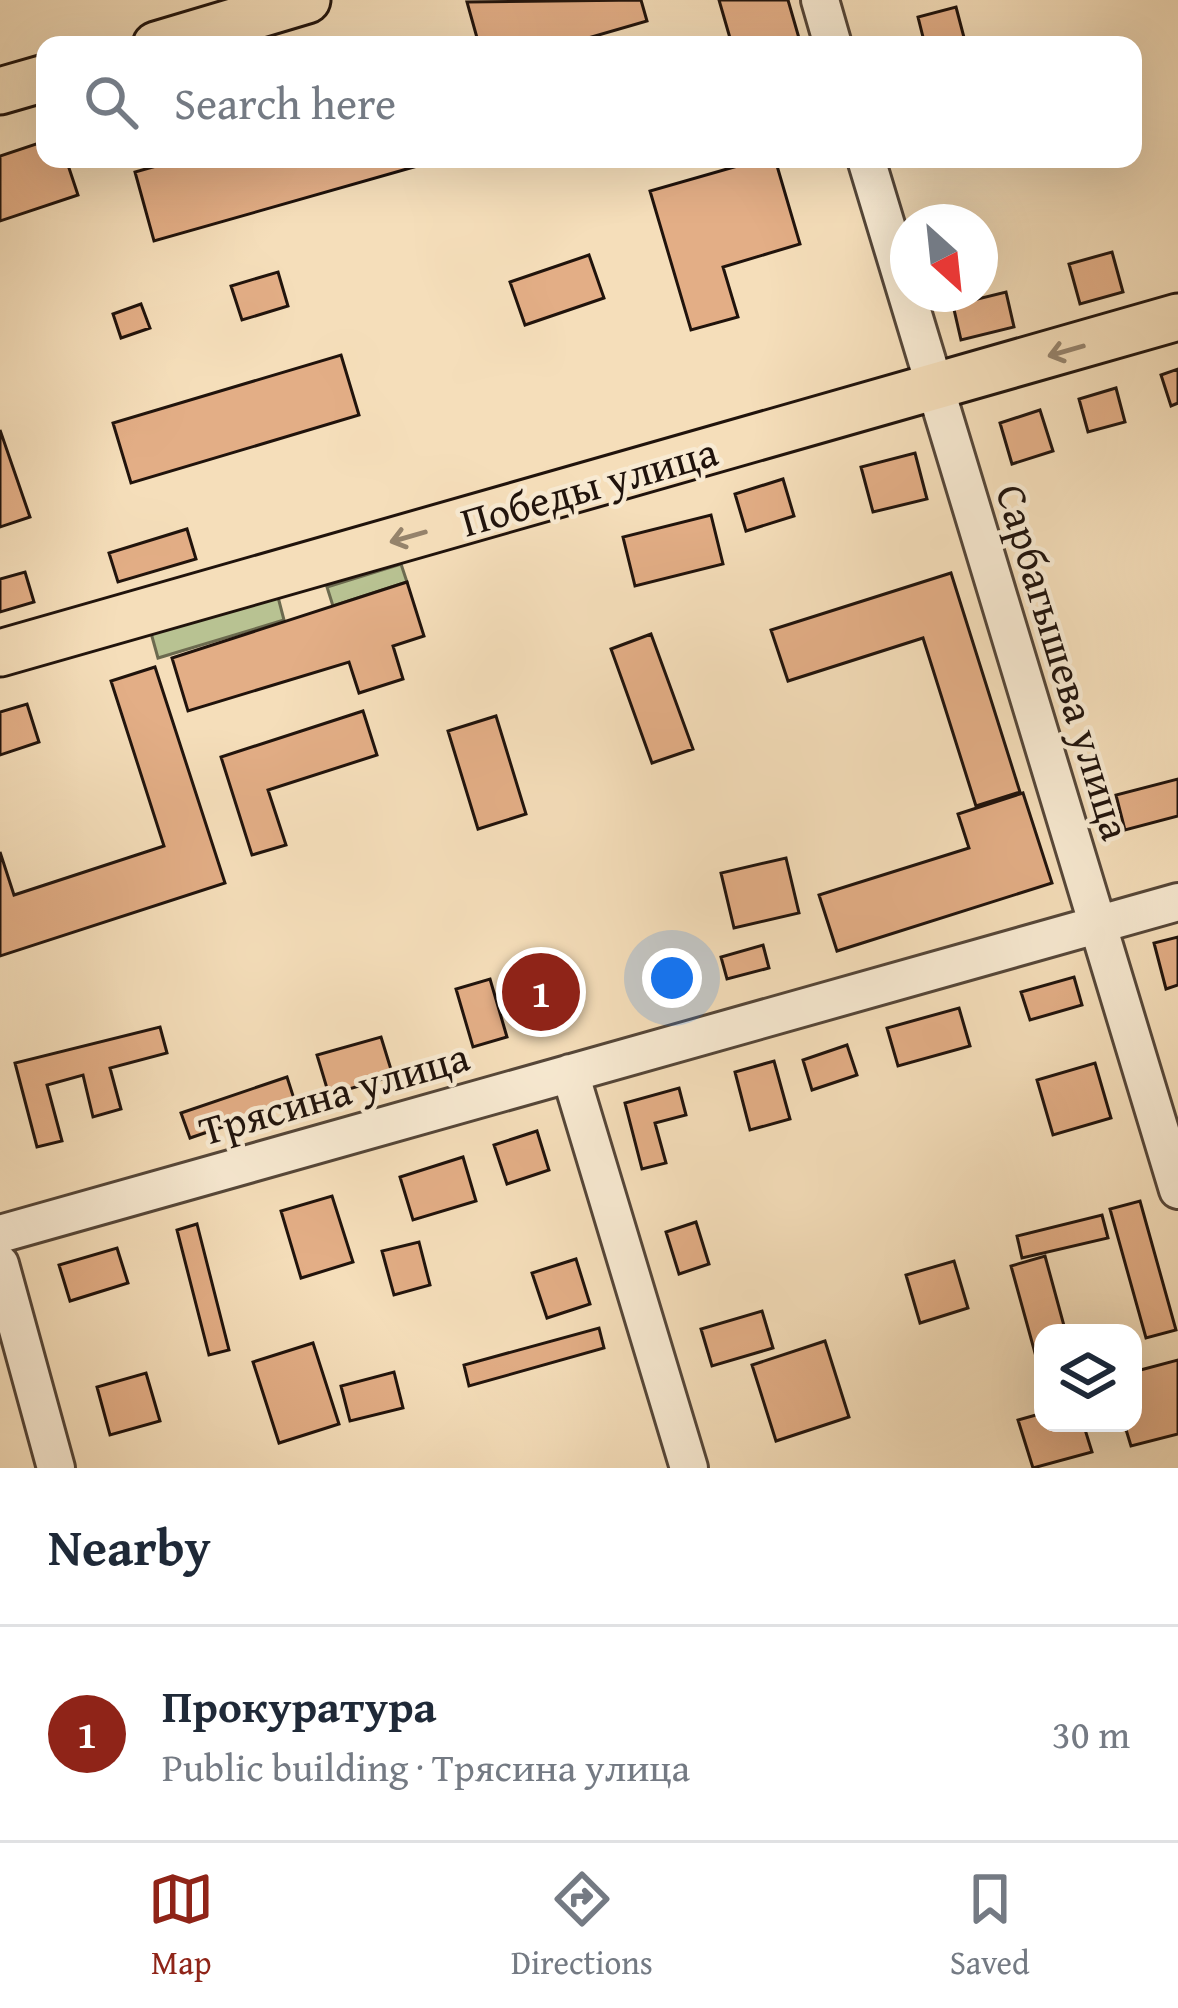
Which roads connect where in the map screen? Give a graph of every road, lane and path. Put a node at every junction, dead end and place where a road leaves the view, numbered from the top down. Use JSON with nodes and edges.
{"nodes":[{"id":1,"x":307,"y":0,"type":"edge"},
{"id":2,"x":820,"y":0,"type":"edge"},
{"id":3,"x":247,"y":9,"type":"edge"},
{"id":4,"x":179,"y":36,"type":"edge"},
{"id":5,"x":830,"y":36,"type":"edge"},
{"id":6,"x":36,"y":80,"type":"edge"},
{"id":7,"x":0,"y":91,"type":"edge"},
{"id":8,"x":869,"y":168,"type":"edge"},
{"id":9,"x":1178,"y":317,"type":"edge"},
{"id":10,"x":934,"y":389,"type":"junction"},
{"id":11,"x":0,"y":653,"type":"edge"},
{"id":12,"x":1178,"y":902,"type":"edge"},
{"id":13,"x":1097,"y":925,"type":"junction"},
{"id":14,"x":570,"y":1073,"type":"junction"},
{"id":15,"x":1178,"y":1190,"type":"edge"},
{"id":16,"x":0,"y":1234,"type":"edge"},
{"id":17,"x":0,"y":1264,"type":"edge"},
{"id":18,"x":56,"y":1468,"type":"edge"},
{"id":19,"x":689,"y":1468,"type":"edge"}],
"edges":[{"from":1,"to":3,"type":"main road"},
{"from":2,"to":5,"type":"street"},
{"from":3,"to":4,"type":"main road"},
{"from":6,"to":7,"type":"main road"},
{"from":8,"to":10,"type":"street","name":"Сарбагышева улица"},
{"from":9,"to":10,"type":"main road","name":"Победы улица","one_way":true},
{"from":10,"to":11,"type":"main road","name":"Победы улица","one_way":true},
{"from":10,"to":13,"type":"street","name":"Сарбагышева улица"},
{"from":12,"to":13,"type":"street","name":"Трясина улица"},
{"from":13,"to":14,"type":"street","name":"Трясина улица"},
{"from":13,"to":15,"type":"street","name":"Сарбагышева улица"},
{"from":14,"to":16,"type":"street","name":"Трясина улица"},
{"from":14,"to":19,"type":"street"},
{"from":17,"to":18,"type":"street"}]}
